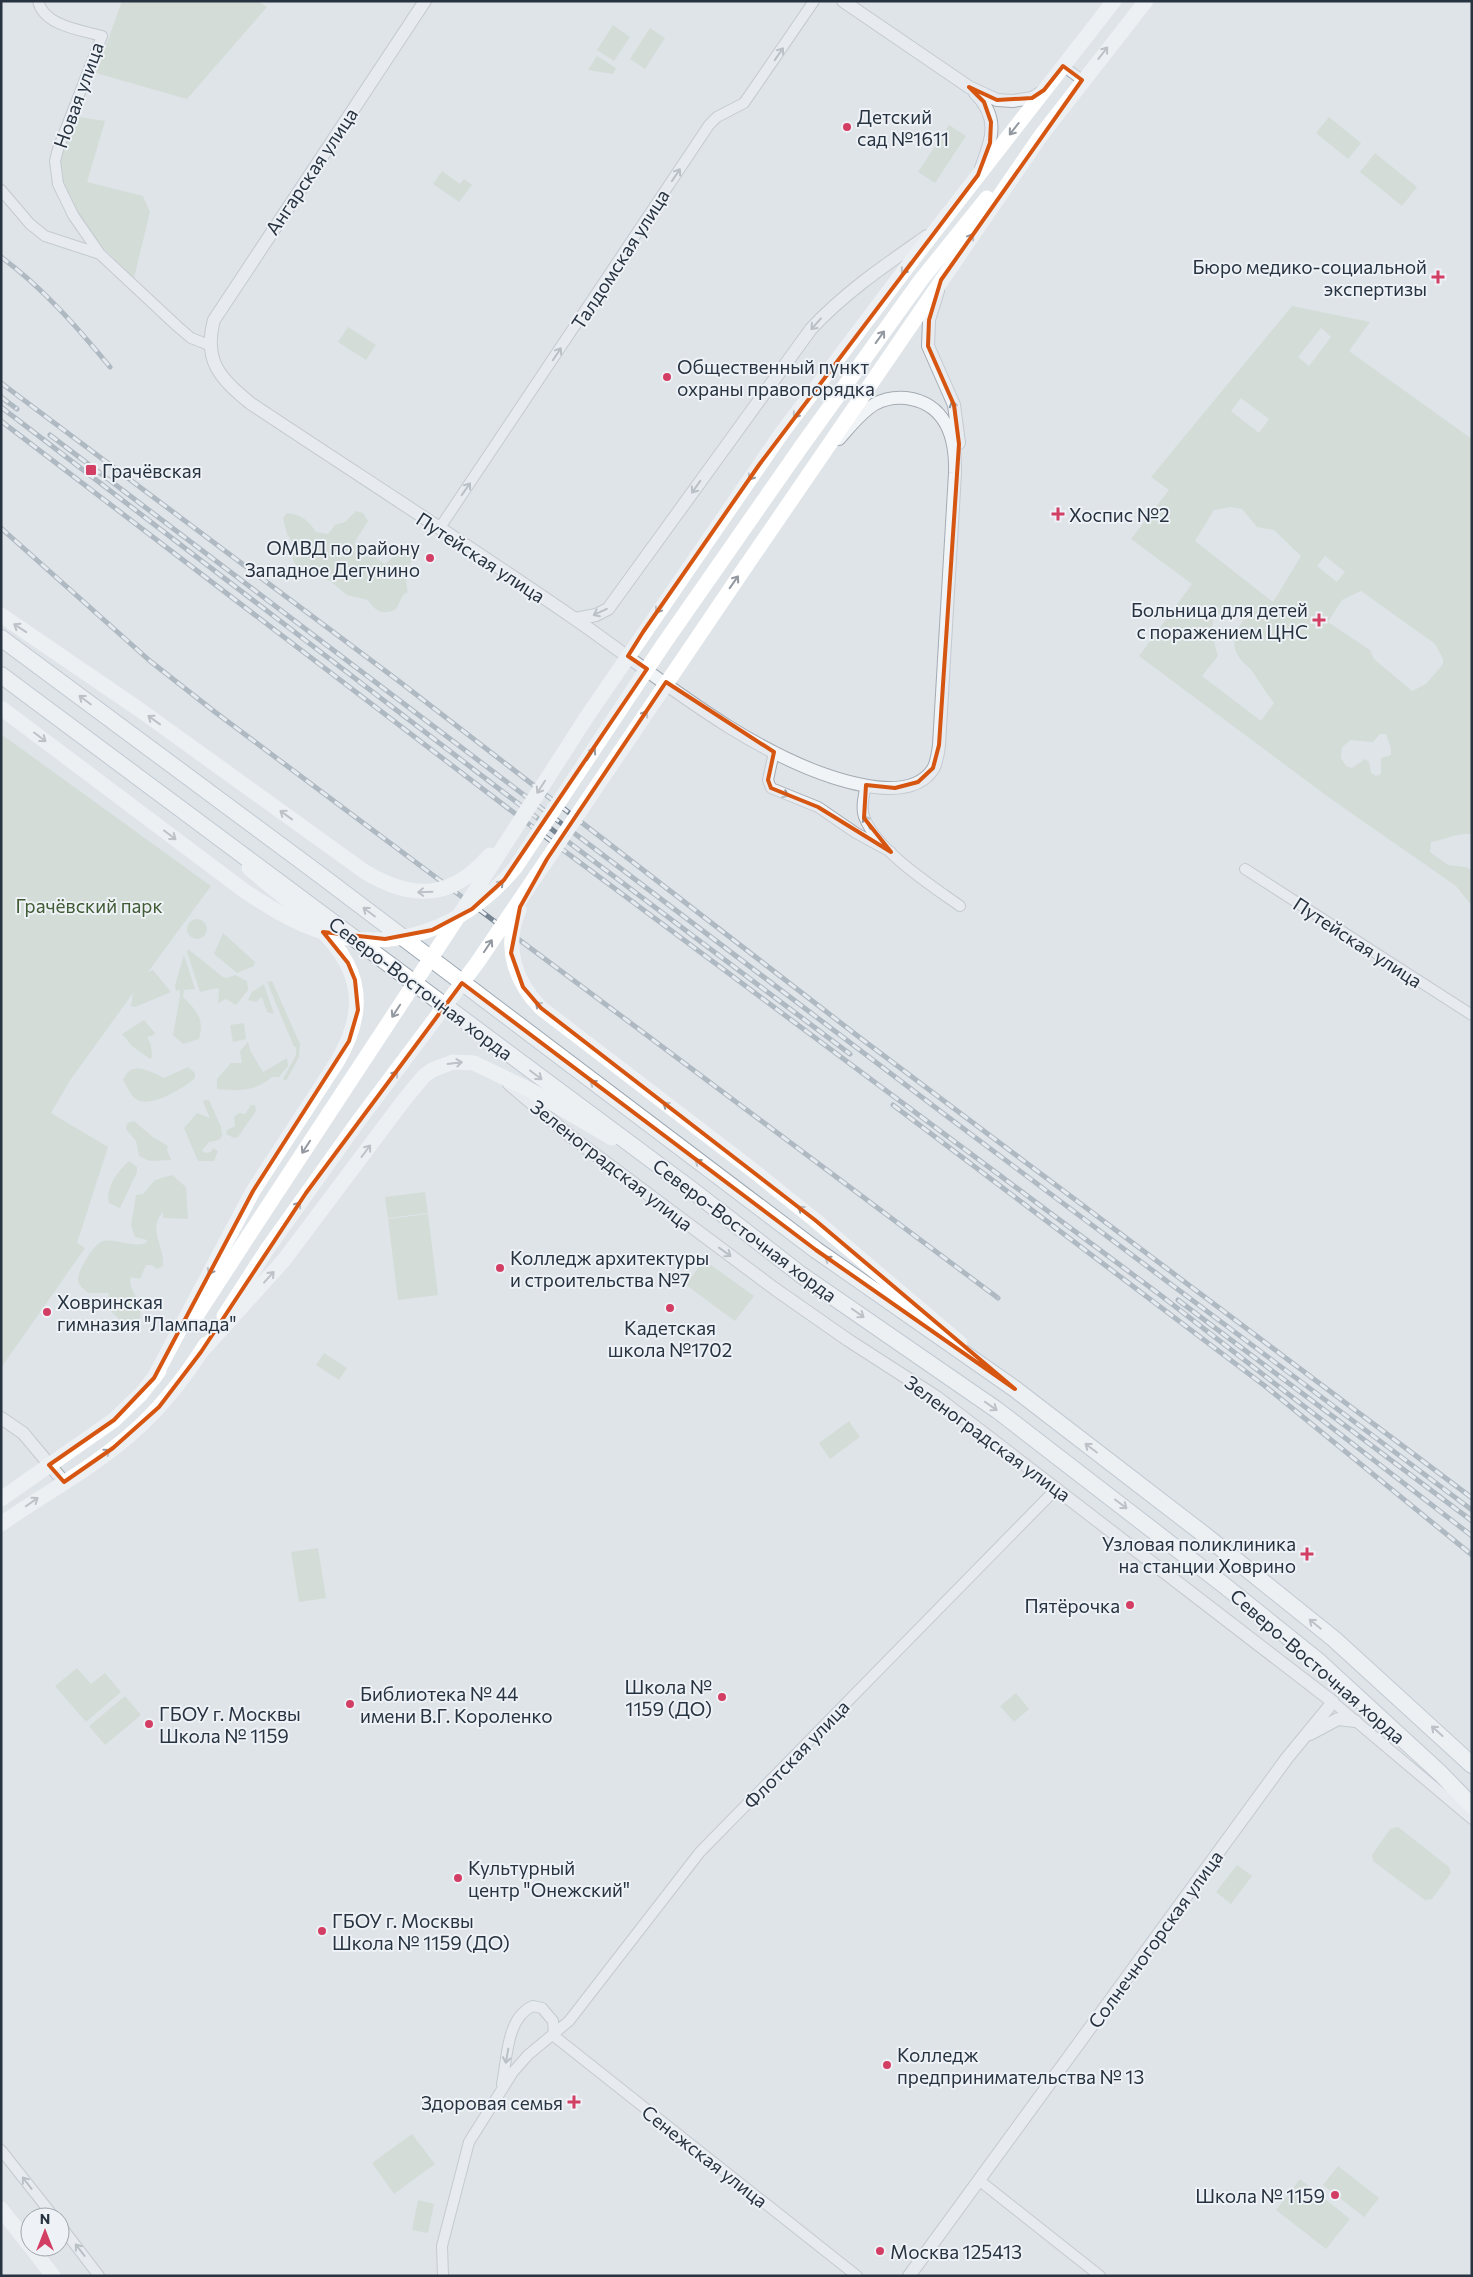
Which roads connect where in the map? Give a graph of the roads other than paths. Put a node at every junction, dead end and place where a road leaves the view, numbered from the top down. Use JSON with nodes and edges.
{"nodes":[{"id":1,"x":38,"y":1,"type":"edge"},
{"id":2,"x":425,"y":1,"type":"edge"},
{"id":3,"x":814,"y":1,"type":"edge"},
{"id":4,"x":843,"y":1,"type":"edge"},
{"id":5,"x":1114,"y":1,"type":"edge"},
{"id":6,"x":1146,"y":1,"type":"edge"},
{"id":7,"x":1063,"y":66,"type":"junction"},
{"id":8,"x":1082,"y":80,"type":"junction"},
{"id":9,"x":969,"y":87,"type":"junction"},
{"id":10,"x":1044,"y":90,"type":"junction"},
{"id":11,"x":1042,"y":134,"type":"junction"},
{"id":12,"x":978,"y":175,"type":"junction"},
{"id":13,"x":1,"y":190,"type":"edge"},
{"id":14,"x":936,"y":230,"type":"junction"},
{"id":15,"x":100,"y":254,"type":"junction"},
{"id":16,"x":941,"y":280,"type":"junction"},
{"id":17,"x":209,"y":345,"type":"junction"},
{"id":18,"x":820,"y":460,"type":"junction"},
{"id":19,"x":955,"y":473,"type":"junction"},
{"id":20,"x":438,"y":529,"type":"junction"},
{"id":21,"x":1,"y":615,"type":"edge"},
{"id":22,"x":575,"y":619,"type":"junction"},
{"id":23,"x":1,"y":638,"type":"edge"},
{"id":24,"x":1,"y":675,"type":"edge"},
{"id":25,"x":1,"y":708,"type":"edge"},
{"id":26,"x":774,"y":752,"type":"junction"},
{"id":27,"x":866,"y":785,"type":"junction"},
{"id":28,"x":175,"y":804,"type":"junction"},
{"id":29,"x":517,"y":823,"type":"junction"},
{"id":30,"x":891,"y":852,"type":"junction"},
{"id":31,"x":547,"y":859,"type":"junction"},
{"id":32,"x":1245,"y":869,"type":"dead end"},
{"id":33,"x":960,"y":906,"type":"dead end"},
{"id":34,"x":1472,"y":1015,"type":"edge"},
{"id":35,"x":494,"y":1071,"type":"junction"},
{"id":36,"x":692,"y":1190,"type":"junction"},
{"id":37,"x":201,"y":1352,"type":"junction"},
{"id":38,"x":154,"y":1378,"type":"junction"},
{"id":39,"x":1015,"y":1389,"type":"junction"},
{"id":40,"x":1,"y":1418,"type":"edge"},
{"id":41,"x":49,"y":1465,"type":"junction"},
{"id":42,"x":64,"y":1482,"type":"junction"},
{"id":43,"x":1057,"y":1488,"type":"junction"},
{"id":44,"x":1,"y":1498,"type":"edge"},
{"id":45,"x":1,"y":1524,"type":"edge"},
{"id":46,"x":1333,"y":1702,"type":"junction"},
{"id":47,"x":1355,"y":1721,"type":"junction"},
{"id":48,"x":1304,"y":1737,"type":"junction"},
{"id":49,"x":1472,"y":1765,"type":"edge"},
{"id":50,"x":1472,"y":1806,"type":"edge"},
{"id":51,"x":1472,"y":1819,"type":"edge"},
{"id":52,"x":554,"y":2036,"type":"junction"},
{"id":53,"x":501,"y":2090,"type":"junction"},
{"id":54,"x":1,"y":2150,"type":"edge"},
{"id":55,"x":980,"y":2181,"type":"junction"},
{"id":56,"x":46,"y":2207,"type":"edge"},
{"id":57,"x":1,"y":2209,"type":"edge"},
{"id":58,"x":20,"y":2233,"type":"edge"},
{"id":59,"x":70,"y":2238,"type":"edge"},
{"id":60,"x":38,"y":2257,"type":"edge"},
{"id":61,"x":53,"y":2276,"type":"edge"},
{"id":62,"x":99,"y":2276,"type":"edge"},
{"id":63,"x":443,"y":2276,"type":"edge"},
{"id":64,"x":857,"y":2276,"type":"edge"},
{"id":65,"x":910,"y":2276,"type":"edge"},
{"id":66,"x":1100,"y":2276,"type":"edge"}],
"edges":[{"from":1,"to":15,"type":"street","name":"Новая улица"},
{"from":2,"to":17,"type":"street","name":"Ангарская улица"},
{"from":20,"to":3,"type":"street","name":"Талдомская улица","one_way":true},
{"from":4,"to":9,"type":"street"},
{"from":5,"to":7,"type":"main road"},
{"from":8,"to":6,"type":"main road","one_way":true},
{"from":7,"to":8,"type":"street"},
{"from":7,"to":10,"type":"main road"},
{"from":8,"to":11,"type":"main road"},
{"from":9,"to":10,"type":"street"},
{"from":9,"to":12,"type":"street"},
{"from":10,"to":12,"type":"main road","one_way":true},
{"from":16,"to":11,"type":"main road","one_way":true},
{"from":25,"to":11,"type":"main road","one_way":true,"bridge":true},
{"from":12,"to":14,"type":"main road"},
{"from":13,"to":15,"type":"street"},
{"from":14,"to":22,"type":"street","one_way":true},
{"from":14,"to":29,"type":"main road","one_way":true,"bridge":true},
{"from":15,"to":17,"type":"street","name":"Новая улица"},
{"from":16,"to":18,"type":"main road"},
{"from":19,"to":16,"type":"street","one_way":true},
{"from":17,"to":20,"type":"street","name":"Путейская улица"},
{"from":18,"to":19,"type":"street"},
{"from":31,"to":18,"type":"main road","one_way":true,"bridge":true},
{"from":19,"to":27,"type":"street","name":"Путейская улица"},
{"from":20,"to":22,"type":"street","name":"Путейская улица"},
{"from":29,"to":21,"type":"main road","one_way":true,"bridge":true},
{"from":22,"to":26,"type":"street","name":"Путейская улица"},
{"from":39,"to":23,"type":"main road","name":"Северо-Восточная хорда","one_way":true},
{"from":24,"to":28,"type":"main road","name":"Северо-Восточная хорда"},
{"from":26,"to":27,"type":"street","name":"Путейская улица"},
{"from":26,"to":30,"type":"street","one_way":true},
{"from":30,"to":27,"type":"street","one_way":true},
{"from":28,"to":36,"type":"main road","name":"Северо-Восточная хорда","one_way":true},
{"from":28,"to":38,"type":"main road","one_way":true},
{"from":29,"to":38,"type":"main road","one_way":true,"bridge":true},
{"from":30,"to":33,"type":"street"},
{"from":37,"to":31,"type":"main road","one_way":true,"bridge":true},
{"from":39,"to":31,"type":"main road","one_way":true,"bridge":true},
{"from":32,"to":34,"type":"street","name":"Путейская улица"},
{"from":35,"to":36,"type":"main road"},
{"from":37,"to":35,"type":"main road","one_way":true},
{"from":35,"to":43,"type":"street","name":"Зеленоградская улица","one_way":true},
{"from":36,"to":50,"type":"main road","name":"Северо-Восточная хорда","one_way":true},
{"from":42,"to":37,"type":"main road","one_way":true},
{"from":38,"to":41,"type":"main road"},
{"from":49,"to":39,"type":"main road","name":"Северо-Восточная хорда","one_way":true},
{"from":40,"to":41,"type":"street"},
{"from":41,"to":42,"type":"street"},
{"from":41,"to":44,"type":"main road"},
{"from":45,"to":42,"type":"main road","one_way":true},
{"from":43,"to":46,"type":"street","name":"Зеленоградская улица"},
{"from":43,"to":52,"type":"street","name":"Флотская улица"},
{"from":46,"to":47,"type":"street","name":"Зеленоградская улица"},
{"from":46,"to":48,"type":"street","name":"Солнечногорская улица"},
{"from":47,"to":48,"type":"street"},
{"from":47,"to":51,"type":"street","name":"Зеленоградская улица"},
{"from":48,"to":55,"type":"street","name":"Солнечногорская улица"},
{"from":52,"to":53,"type":"street","name":"Флотская улица"},
{"from":52,"to":53,"type":"street","name":"Флотская улица","one_way":true},
{"from":52,"to":64,"type":"street","name":"Сенежская улица"},
{"from":53,"to":63,"type":"street","name":"Флотская улица"},
{"from":56,"to":54,"type":"street","one_way":true},
{"from":55,"to":65,"type":"street","name":"Солнечногорская улица"},
{"from":55,"to":66,"type":"street"},
{"from":57,"to":58,"type":"main road"},
{"from":62,"to":59,"type":"street","one_way":true},
{"from":60,"to":61,"type":"main road"}]}
